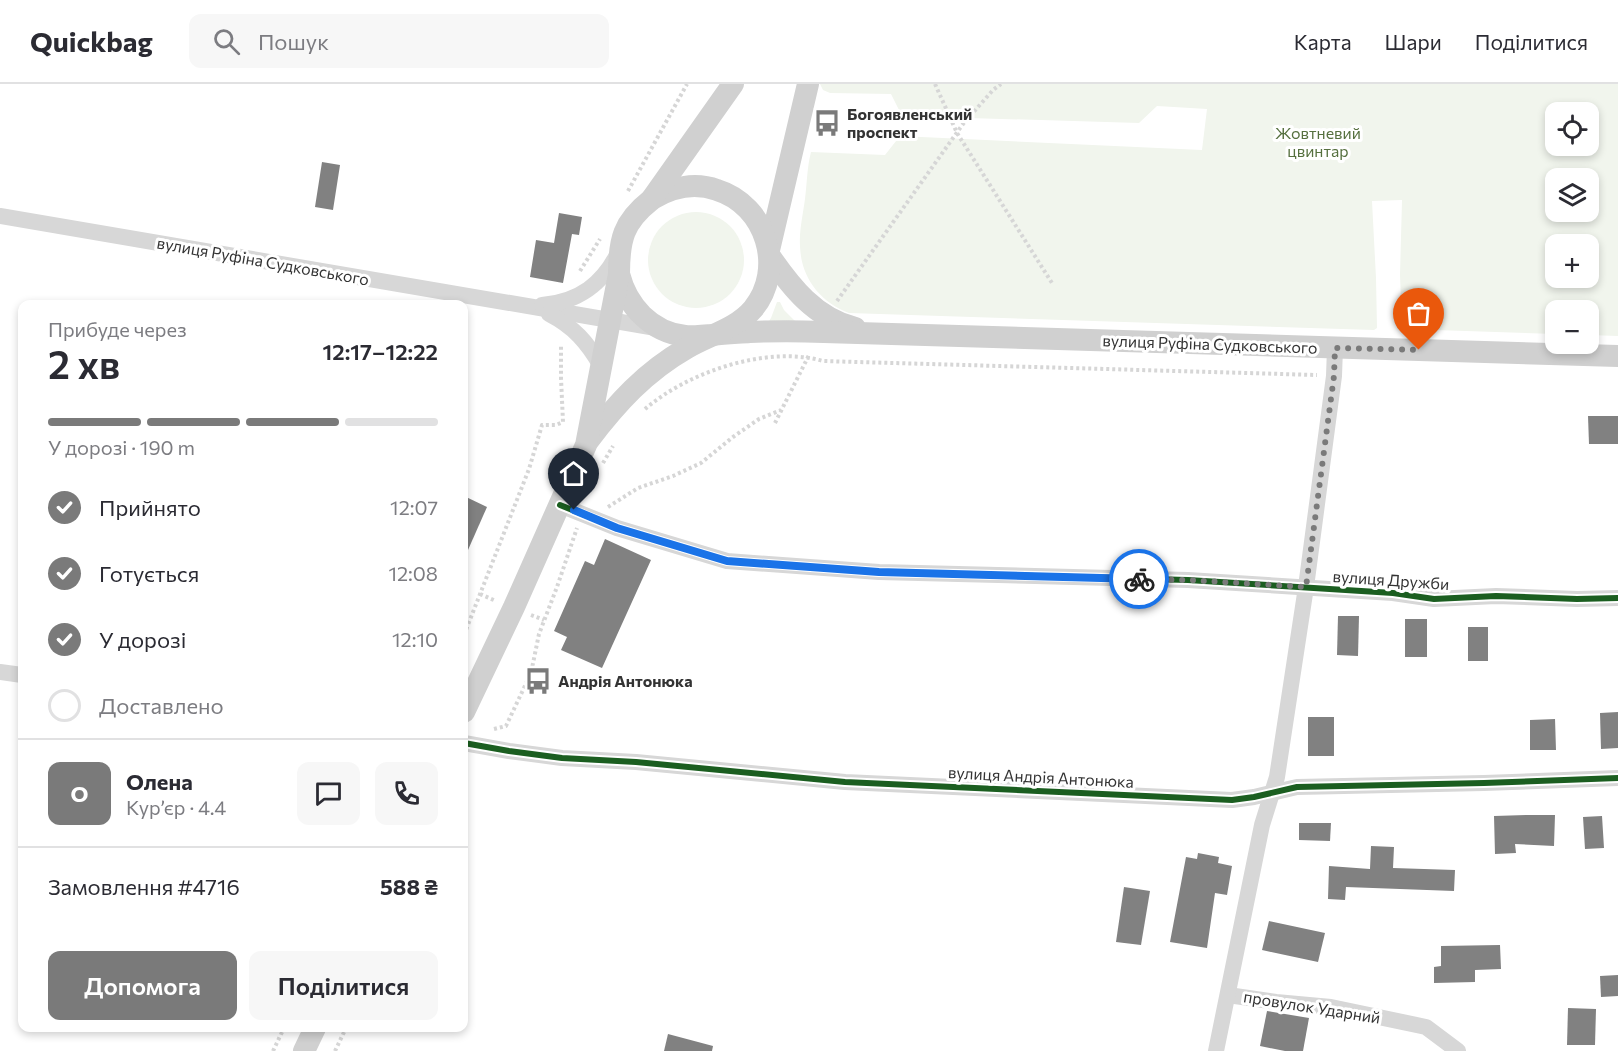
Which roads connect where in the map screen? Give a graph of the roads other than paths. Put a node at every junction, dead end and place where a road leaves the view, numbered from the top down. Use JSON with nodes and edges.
{"nodes":[{"id":1,"x":733,"y":84,"type":"edge"},
{"id":2,"x":808,"y":84,"type":"edge"},
{"id":3,"x":651,"y":200,"type":"junction"},
{"id":4,"x":0,"y":216,"type":"edge"},
{"id":5,"x":610,"y":244,"type":"junction"},
{"id":6,"x":769,"y":253,"type":"junction"},
{"id":7,"x":620,"y":274,"type":"junction"},
{"id":8,"x":526,"y":305,"type":"junction"},
{"id":9,"x":609,"y":321,"type":"junction"},
{"id":10,"x":826,"y":324,"type":"junction"},
{"id":11,"x":660,"y":328,"type":"junction"},
{"id":12,"x":711,"y":335,"type":"junction"},
{"id":13,"x":1335,"y":348,"type":"junction"},
{"id":14,"x":1618,"y":356,"type":"edge"},
{"id":15,"x":601,"y":366,"type":"junction"},
{"id":16,"x":586,"y":445,"type":"junction"},
{"id":17,"x":560,"y":505,"type":"junction"},
{"id":18,"x":1306,"y":587,"type":"junction"},
{"id":19,"x":1618,"y":598,"type":"edge"},
{"id":20,"x":0,"y":672,"type":"edge"},
{"id":21,"x":18,"y":674,"type":"edge"},
{"id":22,"x":468,"y":704,"type":"edge"},
{"id":23,"x":468,"y":743,"type":"edge"},
{"id":24,"x":1618,"y":778,"type":"edge"},
{"id":25,"x":1272,"y":792,"type":"junction"},
{"id":26,"x":1228,"y":995,"type":"junction"},
{"id":27,"x":313,"y":1032,"type":"edge"},
{"id":28,"x":304,"y":1051,"type":"edge"},
{"id":29,"x":1215,"y":1051,"type":"edge"},
{"id":30,"x":1458,"y":1051,"type":"edge"}],
"edges":[{"from":1,"to":3,"type":"main road"},
{"from":2,"to":6,"type":"main road"},
{"from":3,"to":5,"type":"main road"},
{"from":3,"to":6,"type":"main road"},
{"from":4,"to":8,"type":"street","name":"вулиця Руфіна Судковського"},
{"from":5,"to":7,"type":"main road"},
{"from":5,"to":8,"type":"street","name":"вулиця Руфіна Судковського"},
{"from":6,"to":10,"type":"main road","name":"вулиця Руфіна Судковського"},
{"from":6,"to":12,"type":"main road"},
{"from":7,"to":9,"type":"main road"},
{"from":7,"to":11,"type":"main road"},
{"from":8,"to":9,"type":"street","name":"вулиця Руфіна Судковського"},
{"from":8,"to":15,"type":"street","name":"вулиця Руфіна Судковського"},
{"from":9,"to":11,"type":"street","name":"вулиця Руфіна Судковського"},
{"from":9,"to":15,"type":"main road"},
{"from":10,"to":12,"type":"main road","name":"вулиця Руфіна Судковського"},
{"from":10,"to":13,"type":"main road","name":"вулиця Руфіна Судковського"},
{"from":11,"to":12,"type":"main road","name":"вулиця Руфіна Судковського"},
{"from":12,"to":16,"type":"main road"},
{"from":13,"to":14,"type":"main road","name":"вулиця Руфіна Судковського"},
{"from":13,"to":18,"type":"street"},
{"from":15,"to":16,"type":"main road"},
{"from":16,"to":17,"type":"main road"},
{"from":17,"to":18,"type":"street","name":"вулиця Дружби"},
{"from":17,"to":22,"type":"main road"},
{"from":18,"to":19,"type":"street","name":"вулиця Дружби"},
{"from":18,"to":25,"type":"street"},
{"from":20,"to":21,"type":"street"},
{"from":23,"to":25,"type":"street","name":"вулиця Андрія Антонюка"},
{"from":24,"to":25,"type":"street","name":"вулиця Андрія Антонюка"},
{"from":25,"to":26,"type":"street"},
{"from":26,"to":29,"type":"street"},
{"from":26,"to":30,"type":"street","name":"провулок Ударний"},
{"from":27,"to":28,"type":"main road"}]}
